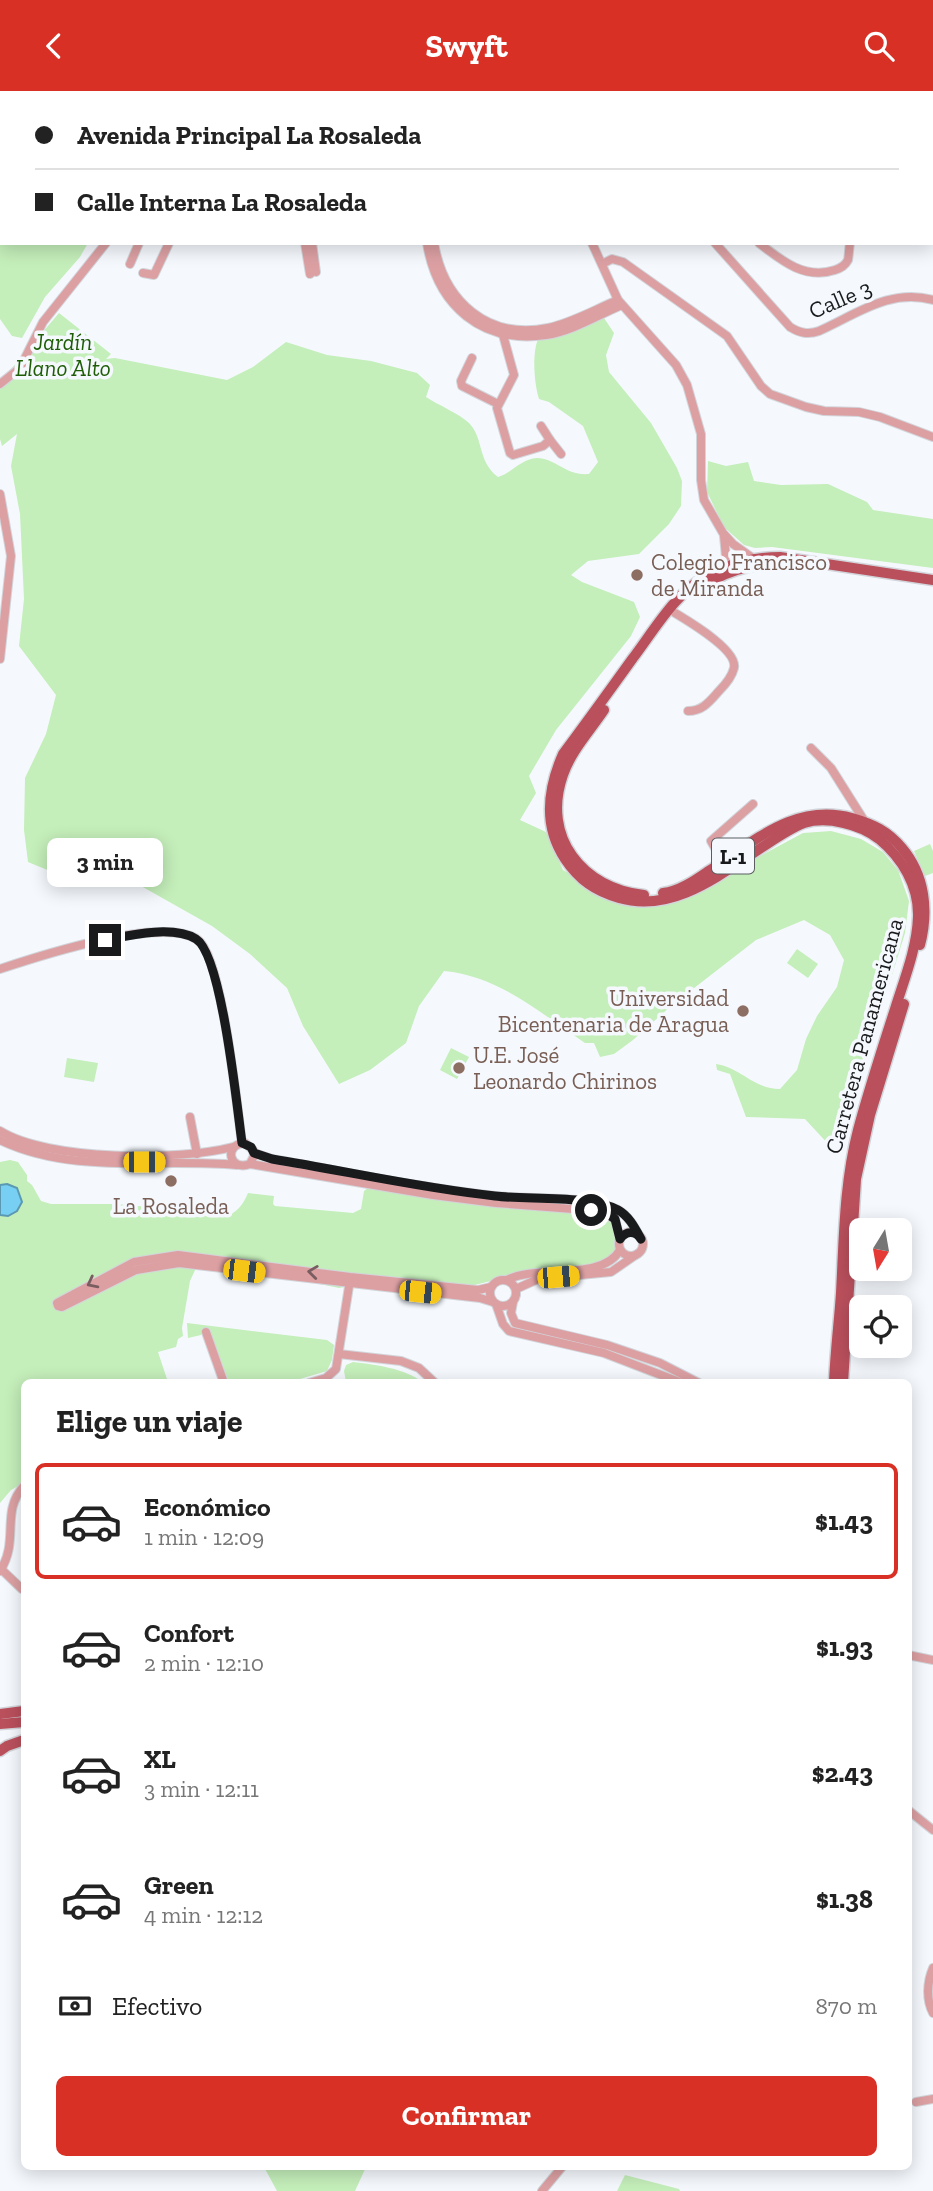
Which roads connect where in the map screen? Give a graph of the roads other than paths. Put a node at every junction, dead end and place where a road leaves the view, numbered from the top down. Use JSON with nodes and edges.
{"nodes":[{"id":1,"x":104,"y":245,"type":"edge"},
{"id":2,"x":138,"y":245,"type":"edge"},
{"id":3,"x":168,"y":245,"type":"edge"},
{"id":4,"x":427,"y":245,"type":"edge"},
{"id":5,"x":435,"y":245,"type":"edge"},
{"id":6,"x":593,"y":245,"type":"edge"},
{"id":7,"x":717,"y":245,"type":"edge"},
{"id":8,"x":762,"y":245,"type":"edge"},
{"id":9,"x":850,"y":245,"type":"edge"},
{"id":10,"x":309,"y":247,"type":"edge"},
{"id":11,"x":130,"y":264,"type":"dead end"},
{"id":12,"x":602,"y":264,"type":"junction"},
{"id":13,"x":143,"y":273,"type":"dead end"},
{"id":14,"x":313,"y":273,"type":"dead end"},
{"id":15,"x":933,"y":300,"type":"edge"},
{"id":16,"x":620,"y":302,"type":"junction"},
{"id":17,"x":472,"y":317,"type":"junction"},
{"id":18,"x":503,"y":335,"type":"junction"},
{"id":19,"x":472,"y":358,"type":"dead end"},
{"id":20,"x":0,"y":384,"type":"edge"},
{"id":21,"x":498,"y":404,"type":"junction"},
{"id":22,"x":541,"y":426,"type":"dead end"},
{"id":23,"x":933,"y":437,"type":"edge"},
{"id":24,"x":550,"y":440,"type":"junction"},
{"id":25,"x":561,"y":454,"type":"dead end"},
{"id":26,"x":0,"y":494,"type":"edge"},
{"id":27,"x":723,"y":533,"type":"junction"},
{"id":28,"x":754,"y":559,"type":"junction"},
{"id":29,"x":715,"y":572,"type":"junction"},
{"id":30,"x":933,"y":580,"type":"edge"},
{"id":31,"x":933,"y":587,"type":"edge"},
{"id":32,"x":675,"y":613,"type":"junction"},
{"id":33,"x":0,"y":659,"type":"edge"},
{"id":34,"x":688,"y":711,"type":"dead end"},
{"id":35,"x":811,"y":748,"type":"dead end"},
{"id":36,"x":753,"y":804,"type":"dead end"},
{"id":37,"x":865,"y":822,"type":"junction"},
{"id":38,"x":723,"y":862,"type":"junction"},
{"id":39,"x":0,"y":969,"type":"edge"},
{"id":40,"x":190,"y":1117,"type":"dead end"},
{"id":41,"x":0,"y":1131,"type":"edge"},
{"id":42,"x":0,"y":1140,"type":"edge"},
{"id":43,"x":238,"y":1145,"type":"junction"},
{"id":44,"x":254,"y":1153,"type":"junction"},
{"id":45,"x":197,"y":1154,"type":"junction"},
{"id":46,"x":250,"y":1164,"type":"junction"},
{"id":47,"x":237,"y":1165,"type":"junction"},
{"id":48,"x":620,"y":1239,"type":"junction"},
{"id":49,"x":641,"y":1239,"type":"junction"},
{"id":50,"x":620,"y":1250,"type":"junction"},
{"id":51,"x":637,"y":1254,"type":"junction"},
{"id":52,"x":217,"y":1264,"type":"junction"},
{"id":53,"x":507,"y":1280,"type":"junction"},
{"id":54,"x":350,"y":1281,"type":"junction"},
{"id":55,"x":491,"y":1286,"type":"junction"},
{"id":56,"x":447,"y":1291,"type":"junction"},
{"id":57,"x":515,"y":1298,"type":"junction"},
{"id":58,"x":495,"y":1303,"type":"junction"},
{"id":59,"x":206,"y":1332,"type":"dead end"},
{"id":60,"x":339,"y":1354,"type":"junction"},
{"id":61,"x":224,"y":1379,"type":"edge"},
{"id":62,"x":319,"y":1379,"type":"edge"},
{"id":63,"x":431,"y":1379,"type":"edge"},
{"id":64,"x":672,"y":1379,"type":"edge"},
{"id":65,"x":691,"y":1379,"type":"edge"},
{"id":66,"x":834,"y":1379,"type":"edge"},
{"id":67,"x":843,"y":1379,"type":"edge"},
{"id":68,"x":21,"y":1488,"type":"edge"},
{"id":69,"x":1,"y":1570,"type":"edge"},
{"id":70,"x":21,"y":1588,"type":"edge"},
{"id":71,"x":912,"y":1656,"type":"edge"},
{"id":72,"x":933,"y":1660,"type":"edge"},
{"id":73,"x":21,"y":1711,"type":"edge"},
{"id":74,"x":0,"y":1714,"type":"edge"},
{"id":75,"x":21,"y":1722,"type":"edge"},
{"id":76,"x":0,"y":1724,"type":"edge"},
{"id":77,"x":21,"y":1741,"type":"edge"},
{"id":78,"x":0,"y":1751,"type":"edge"},
{"id":79,"x":912,"y":1813,"type":"edge"},
{"id":80,"x":933,"y":1829,"type":"edge"},
{"id":81,"x":933,"y":1968,"type":"edge"},
{"id":82,"x":933,"y":2013,"type":"edge"},
{"id":83,"x":933,"y":2099,"type":"edge"},
{"id":84,"x":916,"y":2102,"type":"dead end"},
{"id":85,"x":560,"y":2170,"type":"edge"},
{"id":86,"x":542,"y":2191,"type":"edge"}],
"edges":[{"from":1,"to":20,"type":"street"},
{"from":2,"to":11,"type":"street"},
{"from":3,"to":13,"type":"street"},
{"from":4,"to":17,"type":"street"},
{"from":5,"to":17,"type":"street"},
{"from":6,"to":12,"type":"street"},
{"from":7,"to":15,"type":"street","name":"Calle 3"},
{"from":8,"to":9,"type":"street"},
{"from":10,"to":14,"type":"street"},
{"from":12,"to":16,"type":"street"},
{"from":12,"to":23,"type":"street"},
{"from":16,"to":17,"type":"street"},
{"from":16,"to":18,"type":"street"},
{"from":16,"to":27,"type":"street"},
{"from":17,"to":18,"type":"street"},
{"from":18,"to":21,"type":"street"},
{"from":19,"to":21,"type":"street"},
{"from":21,"to":24,"type":"street"},
{"from":22,"to":24,"type":"street"},
{"from":24,"to":25,"type":"street"},
{"from":26,"to":33,"type":"street"},
{"from":27,"to":28,"type":"street"},
{"from":27,"to":29,"type":"street"},
{"from":28,"to":29,"type":"main road","name":"Carretera Panamericana","number":"L-1"},
{"from":28,"to":30,"type":"main road","name":"Carretera Panamericana","number":"L-1"},
{"from":29,"to":66,"type":"main road","name":"Carretera Panamericana","number":"L-1"},
{"from":31,"to":32,"type":"main road","name":"Carretera Panamericana","number":"L-1"},
{"from":32,"to":34,"type":"street"},
{"from":32,"to":38,"type":"main road","name":"Carretera Panamericana","number":"L-1"},
{"from":35,"to":37,"type":"street"},
{"from":36,"to":38,"type":"street"},
{"from":37,"to":38,"type":"main road","name":"Carretera Panamericana","number":"L-1"},
{"from":37,"to":67,"type":"main road","name":"Carretera Panamericana","number":"L-1"},
{"from":39,"to":43,"type":"street"},
{"from":40,"to":45,"type":"street"},
{"from":41,"to":45,"type":"street"},
{"from":42,"to":47,"type":"street"},
{"from":43,"to":44,"type":"street"},
{"from":43,"to":45,"type":"street"},
{"from":43,"to":47,"type":"street"},
{"from":44,"to":46,"type":"street"},
{"from":44,"to":49,"type":"street"},
{"from":46,"to":47,"type":"street"},
{"from":46,"to":48,"type":"street"},
{"from":48,"to":49,"type":"street"},
{"from":48,"to":50,"type":"street"},
{"from":49,"to":51,"type":"street"},
{"from":50,"to":51,"type":"street"},
{"from":50,"to":53,"type":"street"},
{"from":51,"to":57,"type":"street"},
{"from":52,"to":52,"type":"street","one_way":true},
{"from":52,"to":54,"type":"street"},
{"from":53,"to":55,"type":"street"},
{"from":53,"to":57,"type":"street"},
{"from":54,"to":56,"type":"street"},
{"from":54,"to":60,"type":"street"},
{"from":55,"to":56,"type":"street"},
{"from":55,"to":58,"type":"street"},
{"from":56,"to":58,"type":"street"},
{"from":57,"to":58,"type":"street"},
{"from":57,"to":65,"type":"street"},
{"from":58,"to":64,"type":"street"},
{"from":59,"to":61,"type":"street"},
{"from":60,"to":62,"type":"street"},
{"from":60,"to":63,"type":"street"},
{"from":68,"to":69,"type":"street"},
{"from":69,"to":70,"type":"street"},
{"from":71,"to":72,"type":"street"},
{"from":73,"to":74,"type":"main road"},
{"from":75,"to":76,"type":"main road"},
{"from":77,"to":78,"type":"main road"},
{"from":79,"to":80,"type":"street"},
{"from":81,"to":82,"type":"street"},
{"from":83,"to":84,"type":"street"},
{"from":85,"to":86,"type":"street"}]}
